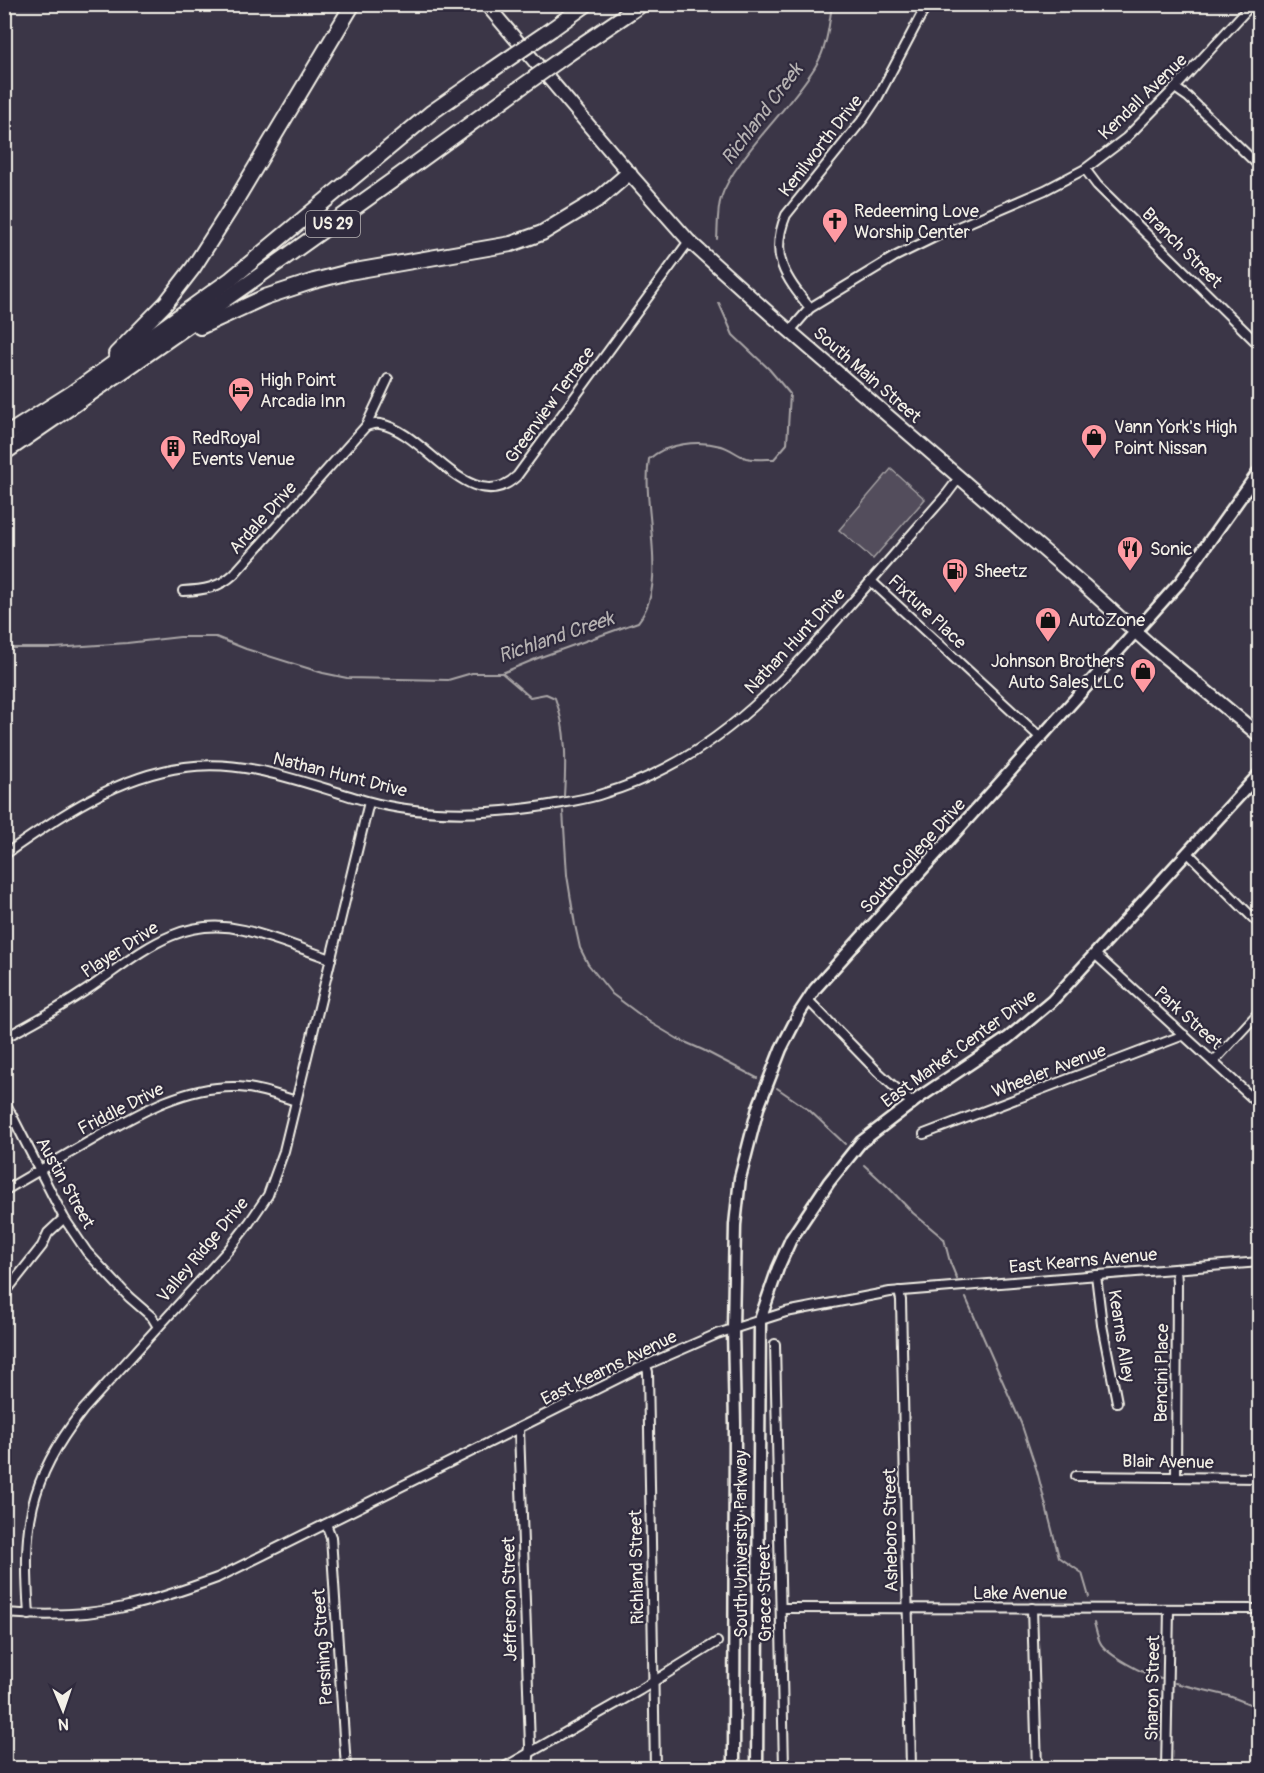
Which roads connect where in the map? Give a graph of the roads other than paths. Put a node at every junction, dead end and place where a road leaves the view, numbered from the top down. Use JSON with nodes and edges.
{"nodes":[{"id":1,"x":353,"y":4,"type":"edge"},
{"id":2,"x":486,"y":4,"type":"edge"},
{"id":3,"x":587,"y":4,"type":"edge"},
{"id":4,"x":642,"y":4,"type":"edge"},
{"id":5,"x":927,"y":4,"type":"edge"},
{"id":6,"x":1252,"y":4,"type":"edge"},
{"id":7,"x":1175,"y":88,"type":"junction"},
{"id":8,"x":1260,"y":166,"type":"edge"},
{"id":9,"x":1085,"y":169,"type":"junction"},
{"id":10,"x":629,"y":173,"type":"junction"},
{"id":11,"x":689,"y":241,"type":"junction"},
{"id":12,"x":810,"y":308,"type":"junction"},
{"id":13,"x":790,"y":331,"type":"junction"},
{"id":14,"x":1260,"y":346,"type":"edge"},
{"id":15,"x":148,"y":355,"type":"junction"},
{"id":16,"x":97,"y":373,"type":"junction"},
{"id":17,"x":388,"y":379,"type":"dead end"},
{"id":18,"x":366,"y":426,"type":"junction"},
{"id":19,"x":4,"y":436,"type":"edge"},
{"id":20,"x":4,"y":453,"type":"edge"},
{"id":21,"x":1260,"y":470,"type":"edge"},
{"id":22,"x":959,"y":478,"type":"junction"},
{"id":23,"x":871,"y":581,"type":"junction"},
{"id":24,"x":183,"y":591,"type":"dead end"},
{"id":25,"x":1135,"y":632,"type":"junction"},
{"id":26,"x":1260,"y":736,"type":"edge"},
{"id":27,"x":1041,"y":738,"type":"junction"},
{"id":28,"x":1260,"y":773,"type":"edge"},
{"id":29,"x":369,"y":802,"type":"junction"},
{"id":30,"x":1187,"y":852,"type":"junction"},
{"id":31,"x":4,"y":855,"type":"edge"},
{"id":32,"x":1260,"y":925,"type":"edge"},
{"id":33,"x":1096,"y":955,"type":"junction"},
{"id":34,"x":331,"y":959,"type":"junction"},
{"id":35,"x":809,"y":1001,"type":"junction"},
{"id":36,"x":1260,"y":1011,"type":"edge"},
{"id":37,"x":1184,"y":1035,"type":"junction"},
{"id":38,"x":4,"y":1038,"type":"edge"},
{"id":39,"x":1213,"y":1062,"type":"junction"},
{"id":40,"x":4,"y":1100,"type":"edge"},
{"id":41,"x":296,"y":1101,"type":"junction"},
{"id":42,"x":912,"y":1104,"type":"junction"},
{"id":43,"x":1260,"y":1105,"type":"edge"},
{"id":44,"x":924,"y":1134,"type":"dead end"},
{"id":45,"x":39,"y":1170,"type":"junction"},
{"id":46,"x":4,"y":1191,"type":"edge"},
{"id":47,"x":64,"y":1218,"type":"junction"},
{"id":48,"x":1260,"y":1262,"type":"edge"},
{"id":49,"x":1176,"y":1269,"type":"junction"},
{"id":50,"x":1096,"y":1275,"type":"junction"},
{"id":51,"x":899,"y":1291,"type":"junction"},
{"id":52,"x":4,"y":1294,"type":"edge"},
{"id":53,"x":760,"y":1320,"type":"junction"},
{"id":54,"x":158,"y":1327,"type":"junction"},
{"id":55,"x":733,"y":1329,"type":"junction"},
{"id":56,"x":775,"y":1344,"type":"dead end"},
{"id":57,"x":646,"y":1366,"type":"junction"},
{"id":58,"x":1117,"y":1402,"type":"dead end"},
{"id":59,"x":519,"y":1429,"type":"junction"},
{"id":60,"x":1076,"y":1476,"type":"dead end"},
{"id":61,"x":1176,"y":1477,"type":"junction"},
{"id":62,"x":1260,"y":1478,"type":"edge"},
{"id":63,"x":326,"y":1524,"type":"junction"},
{"id":64,"x":781,"y":1608,"type":"junction"},
{"id":65,"x":908,"y":1608,"type":"junction"},
{"id":66,"x":1032,"y":1608,"type":"junction"},
{"id":67,"x":1169,"y":1608,"type":"junction"},
{"id":68,"x":1260,"y":1609,"type":"edge"},
{"id":69,"x":4,"y":1613,"type":"edge"},
{"id":70,"x":29,"y":1615,"type":"junction"},
{"id":71,"x":717,"y":1642,"type":"dead end"},
{"id":72,"x":654,"y":1680,"type":"junction"},
{"id":73,"x":529,"y":1753,"type":"junction"},
{"id":74,"x":346,"y":1768,"type":"edge"},
{"id":75,"x":503,"y":1768,"type":"edge"},
{"id":76,"x":528,"y":1768,"type":"edge"},
{"id":77,"x":655,"y":1768,"type":"edge"},
{"id":78,"x":734,"y":1768,"type":"edge"},
{"id":79,"x":757,"y":1768,"type":"edge"},
{"id":80,"x":784,"y":1768,"type":"edge"},
{"id":81,"x":911,"y":1768,"type":"edge"},
{"id":82,"x":1036,"y":1768,"type":"edge"},
{"id":83,"x":1166,"y":1768,"type":"edge"}],
"edges":[{"from":1,"to":16,"type":"highway"},
{"from":2,"to":10,"type":"main road","name":"South Main Street"},
{"from":3,"to":16,"type":"highway","number":"US 29","bridge":true},
{"from":4,"to":15,"type":"highway","number":"US 29","bridge":true},
{"from":5,"to":12,"type":"street","name":"Kenilworth Drive"},
{"from":6,"to":7,"type":"street","name":"Kendall Avenue"},
{"from":7,"to":8,"type":"street"},
{"from":7,"to":9,"type":"street","name":"Kendall Avenue"},
{"from":9,"to":12,"type":"street","name":"Kendall Avenue"},
{"from":9,"to":14,"type":"street","name":"Branch Street"},
{"from":10,"to":11,"type":"main road","name":"South Main Street"},
{"from":10,"to":15,"type":"highway"},
{"from":11,"to":13,"type":"main road","name":"South Main Street"},
{"from":11,"to":18,"type":"street","name":"Greenview Terrace"},
{"from":12,"to":13,"type":"street","name":"Kendall Avenue"},
{"from":13,"to":22,"type":"main road","name":"South Main Street"},
{"from":15,"to":20,"type":"highway","number":"US 29"},
{"from":16,"to":19,"type":"highway","number":"US 29"},
{"from":17,"to":18,"type":"street","name":"Ardale Drive"},
{"from":18,"to":24,"type":"street","name":"Ardale Drive"},
{"from":21,"to":25,"type":"main road","name":"South College Drive"},
{"from":22,"to":23,"type":"street","name":"Nathan Hunt Drive"},
{"from":22,"to":25,"type":"main road","name":"South Main Street"},
{"from":23,"to":27,"type":"street","name":"Fixture Place"},
{"from":23,"to":29,"type":"street","name":"Nathan Hunt Drive"},
{"from":25,"to":26,"type":"main road","name":"South Main Street"},
{"from":25,"to":27,"type":"main road","name":"South College Drive"},
{"from":27,"to":35,"type":"main road","name":"South College Drive"},
{"from":28,"to":30,"type":"main road","name":"East Market Center Drive"},
{"from":29,"to":31,"type":"street","name":"Nathan Hunt Drive"},
{"from":29,"to":34,"type":"street","name":"Valley Ridge Drive"},
{"from":30,"to":32,"type":"street"},
{"from":30,"to":33,"type":"main road","name":"East Market Center Drive"},
{"from":33,"to":37,"type":"street","name":"Park Street"},
{"from":33,"to":42,"type":"main road","name":"East Market Center Drive"},
{"from":34,"to":38,"type":"street","name":"Player Drive"},
{"from":34,"to":41,"type":"street","name":"Valley Ridge Drive"},
{"from":35,"to":42,"type":"street"},
{"from":35,"to":55,"type":"main road","name":"South College Drive"},
{"from":36,"to":39,"type":"street"},
{"from":37,"to":39,"type":"street","name":"Park Street"},
{"from":37,"to":44,"type":"street","name":"Wheeler Avenue"},
{"from":39,"to":43,"type":"street","name":"Park Street"},
{"from":40,"to":45,"type":"street","name":"Austin Street"},
{"from":41,"to":45,"type":"street","name":"Friddle Drive"},
{"from":41,"to":54,"type":"street","name":"Valley Ridge Drive"},
{"from":42,"to":53,"type":"main road","name":"East Market Center Drive"},
{"from":45,"to":46,"type":"street","name":"Friddle Drive"},
{"from":45,"to":47,"type":"street","name":"Austin Street"},
{"from":47,"to":52,"type":"street"},
{"from":47,"to":54,"type":"street","name":"Austin Street"},
{"from":48,"to":49,"type":"street","name":"East Kearns Avenue"},
{"from":49,"to":50,"type":"street","name":"East Kearns Avenue"},
{"from":49,"to":61,"type":"street","name":"Bencini Place"},
{"from":50,"to":51,"type":"street","name":"East Kearns Avenue"},
{"from":50,"to":58,"type":"street","name":"Kearns Alley"},
{"from":51,"to":53,"type":"street","name":"East Kearns Avenue"},
{"from":51,"to":65,"type":"street","name":"Asheboro Street"},
{"from":53,"to":55,"type":"street","name":"East Kearns Avenue"},
{"from":53,"to":79,"type":"main road","name":"South University Parkway"},
{"from":54,"to":70,"type":"street","name":"Valley Ridge Drive"},
{"from":55,"to":57,"type":"street","name":"East Kearns Avenue"},
{"from":55,"to":78,"type":"main road","name":"South University Parkway"},
{"from":56,"to":64,"type":"street","name":"Grace Street"},
{"from":57,"to":59,"type":"street","name":"East Kearns Avenue"},
{"from":57,"to":72,"type":"street","name":"Richland Street"},
{"from":59,"to":63,"type":"street","name":"East Kearns Avenue"},
{"from":59,"to":73,"type":"street","name":"Jefferson Street"},
{"from":60,"to":61,"type":"street","name":"Blair Avenue"},
{"from":61,"to":62,"type":"street","name":"Blair Avenue"},
{"from":63,"to":70,"type":"street","name":"East Kearns Avenue"},
{"from":63,"to":74,"type":"street","name":"Pershing Street"},
{"from":64,"to":65,"type":"street","name":"Lake Avenue"},
{"from":64,"to":80,"type":"street","name":"Grace Street"},
{"from":65,"to":66,"type":"street","name":"Lake Avenue"},
{"from":65,"to":81,"type":"street","name":"Asheboro Street"},
{"from":66,"to":67,"type":"street","name":"Lake Avenue"},
{"from":66,"to":82,"type":"street"},
{"from":67,"to":68,"type":"street","name":"Lake Avenue"},
{"from":67,"to":83,"type":"street","name":"Sharon Street"},
{"from":69,"to":70,"type":"street","name":"East Kearns Avenue"},
{"from":71,"to":72,"type":"street"},
{"from":72,"to":73,"type":"street"},
{"from":72,"to":77,"type":"street","name":"Richland Street"},
{"from":73,"to":75,"type":"street"},
{"from":73,"to":76,"type":"street","name":"Jefferson Street"}]}
